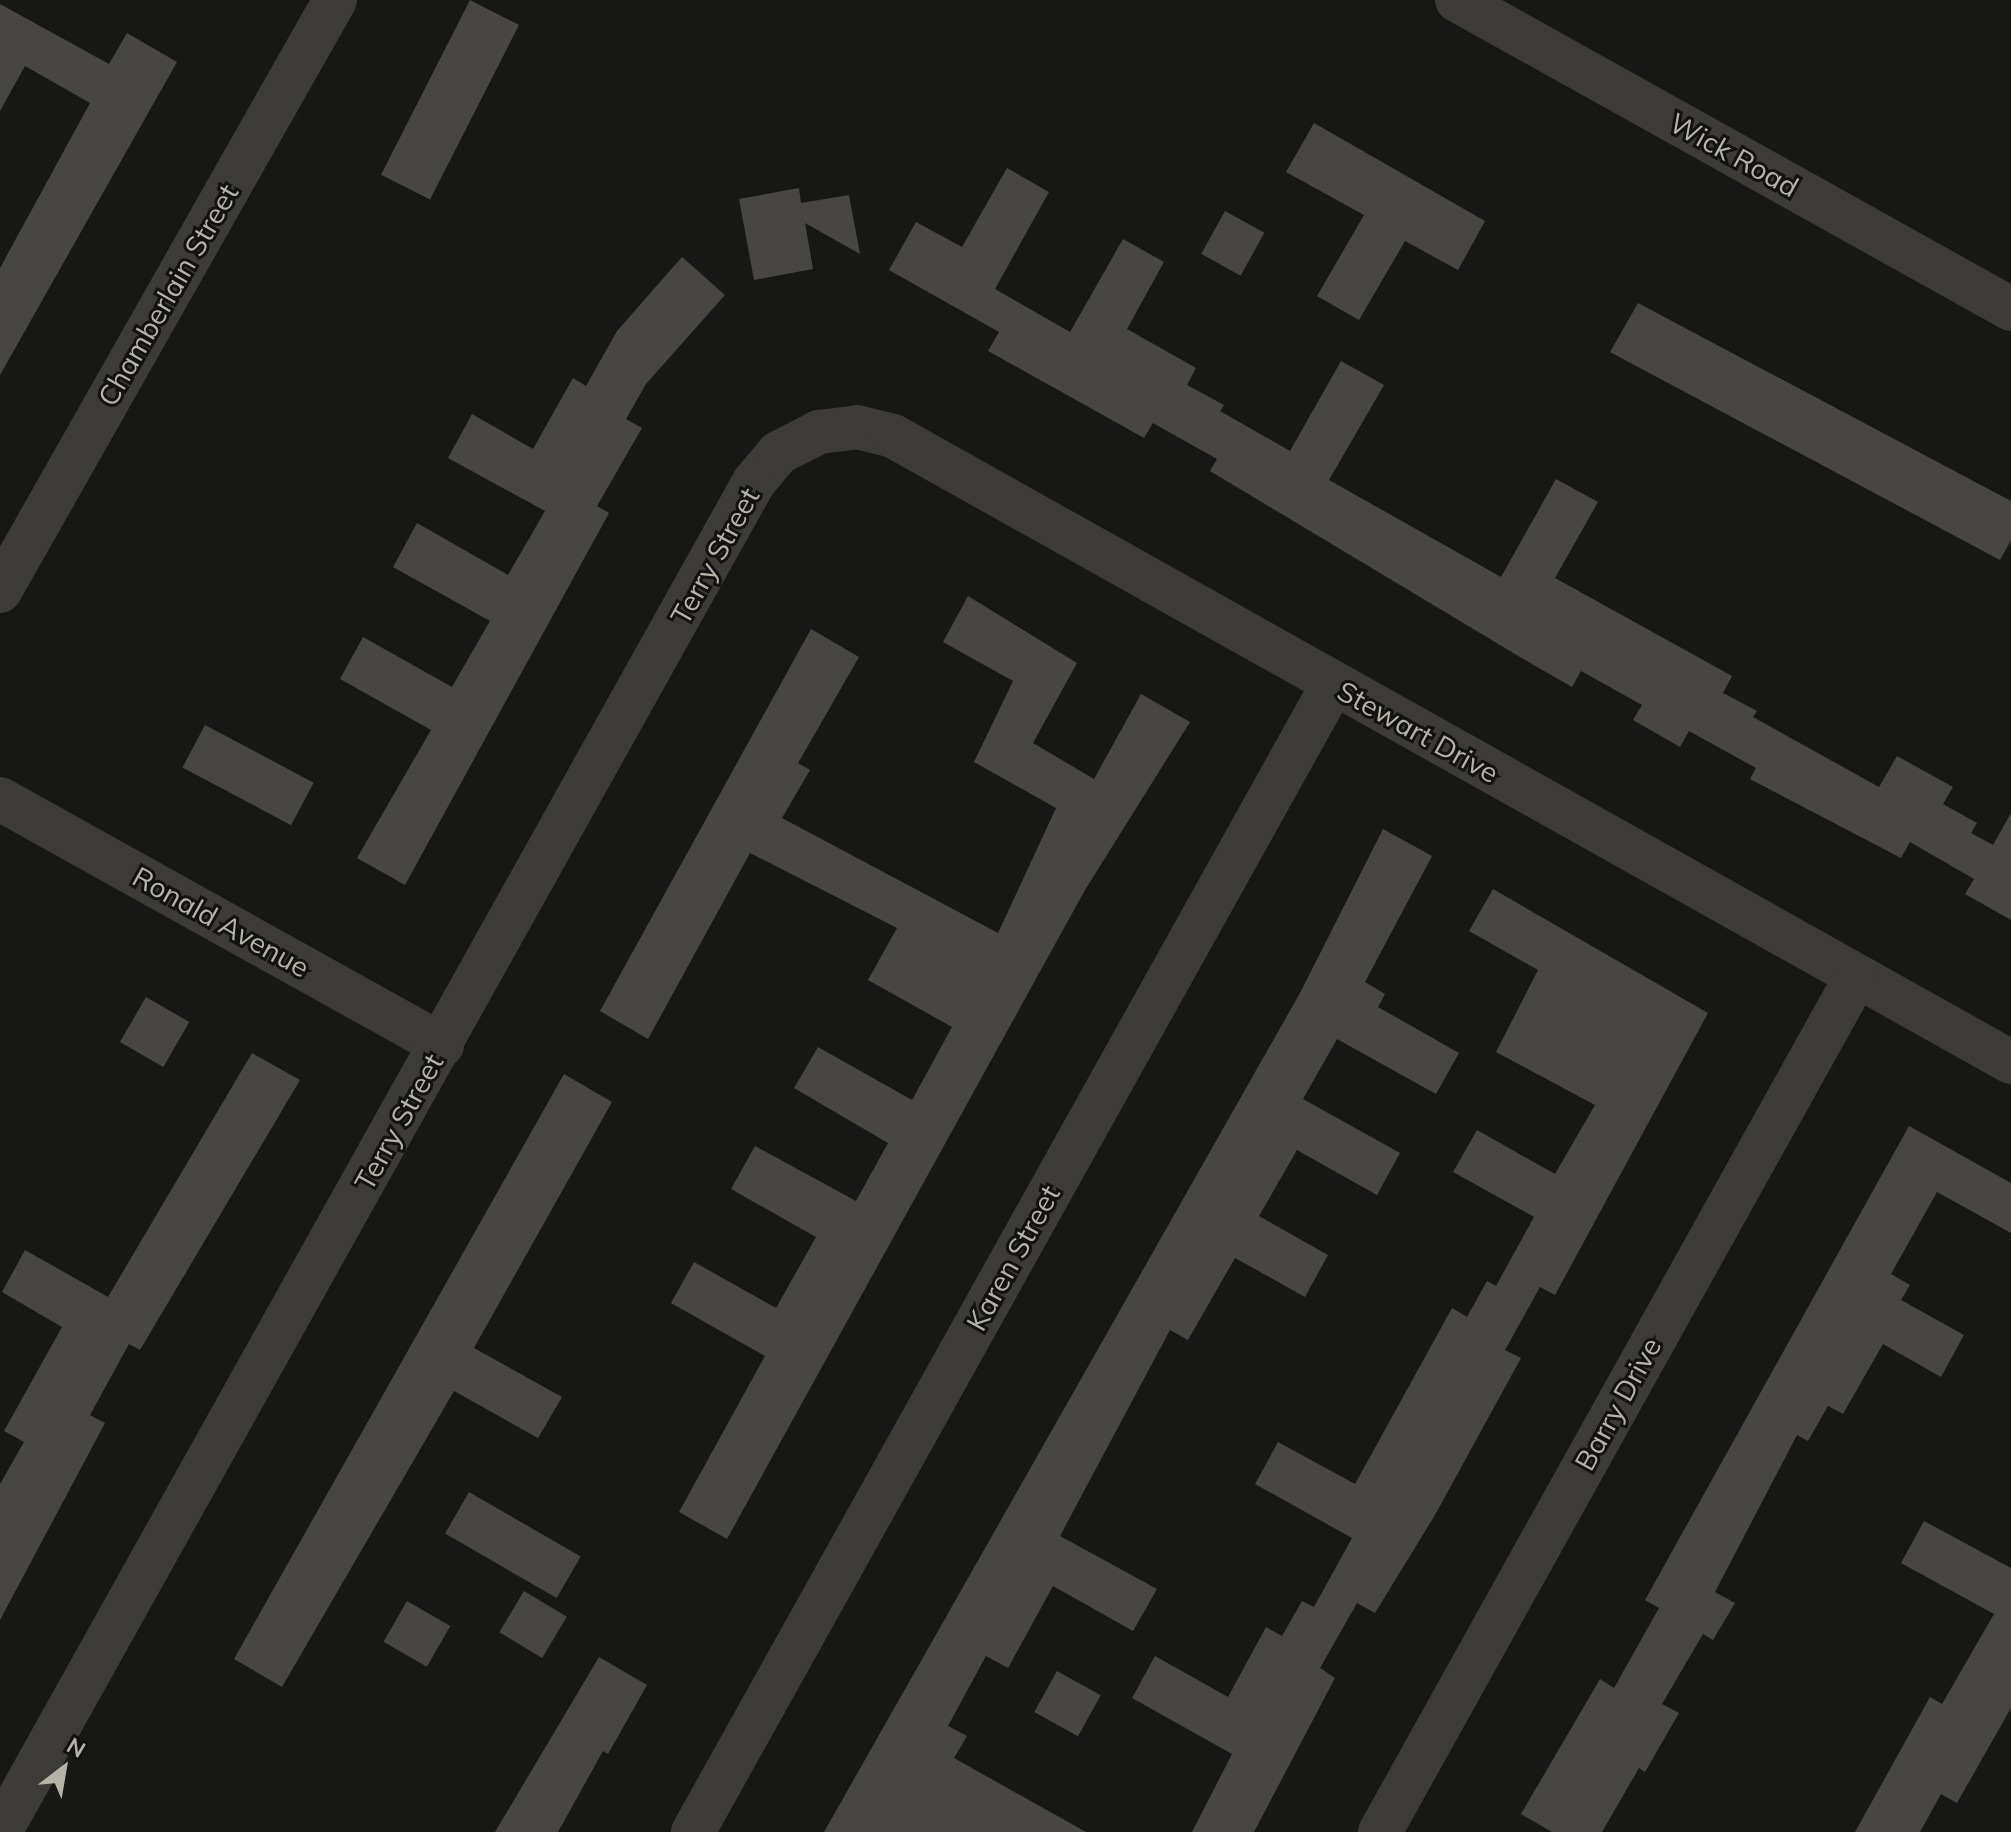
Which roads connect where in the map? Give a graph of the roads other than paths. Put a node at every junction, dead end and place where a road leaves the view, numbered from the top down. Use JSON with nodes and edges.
{"nodes":[{"id":1,"x":335,"y":0,"type":"edge"},
{"id":2,"x":1457,"y":0,"type":"edge"},
{"id":3,"x":2011,"y":309,"type":"edge"},
{"id":4,"x":819,"y":432,"type":"joint"},
{"id":5,"x":0,"y":591,"type":"edge"},
{"id":6,"x":1333,"y":684,"type":"junction"},
{"id":7,"x":0,"y":799,"type":"edge"},
{"id":8,"x":1856,"y":977,"type":"junction"},
{"id":9,"x":442,"y":1045,"type":"junction"},
{"id":10,"x":2011,"y":1062,"type":"edge"},
{"id":11,"x":0,"y":1832,"type":"edge"},
{"id":12,"x":693,"y":1832,"type":"edge"},
{"id":13,"x":1380,"y":1832,"type":"edge"}],
"edges":[{"from":1,"to":5,"type":"street","name":"Chamberlain Street"},
{"from":2,"to":3,"type":"street","name":"Wick Road"},
{"from":4,"to":6,"type":"street","name":"Stewart Drive"},
{"from":4,"to":9,"type":"street","name":"Terry Street"},
{"from":6,"to":8,"type":"street","name":"Stewart Drive"},
{"from":6,"to":12,"type":"street","name":"Karen Street"},
{"from":7,"to":9,"type":"street","name":"Ronald Avenue"},
{"from":8,"to":10,"type":"street","name":"Stewart Drive"},
{"from":8,"to":13,"type":"street","name":"Barry Drive"},
{"from":9,"to":11,"type":"street","name":"Terry Street"}]}
